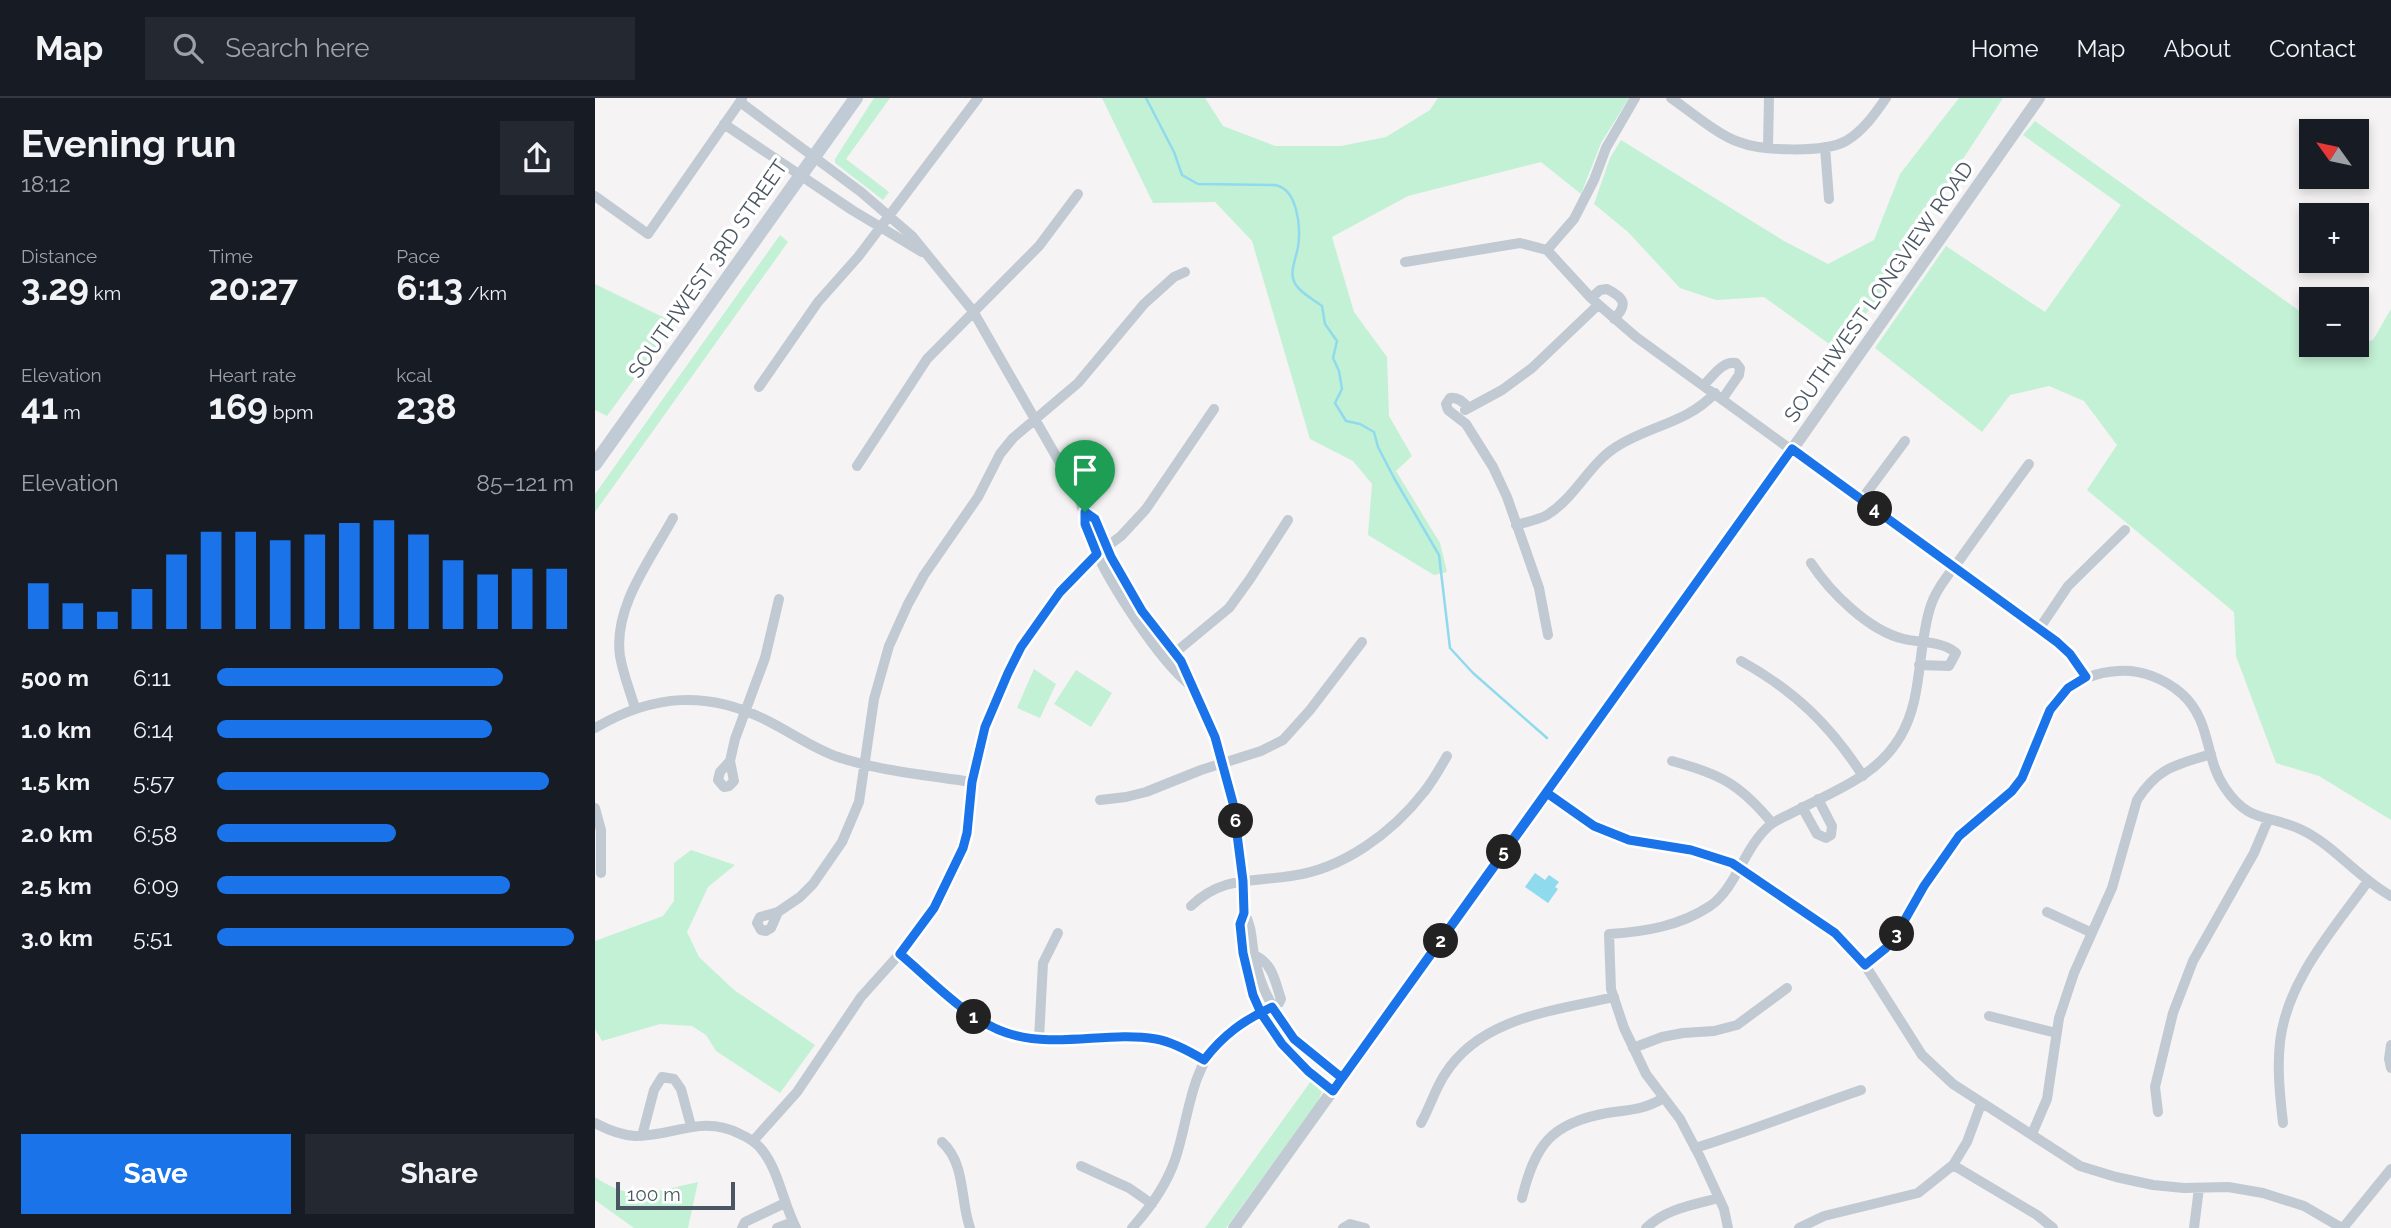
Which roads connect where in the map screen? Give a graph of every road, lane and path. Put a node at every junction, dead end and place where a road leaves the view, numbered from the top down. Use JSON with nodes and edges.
{"nodes":[{"id":1,"x":856,"y":98,"type":"edge"},
{"id":2,"x":978,"y":98,"type":"edge"},
{"id":3,"x":1635,"y":98,"type":"edge"},
{"id":4,"x":1671,"y":98,"type":"edge"},
{"id":5,"x":1769,"y":98,"type":"edge"},
{"id":6,"x":1886,"y":98,"type":"edge"},
{"id":7,"x":2039,"y":98,"type":"edge"},
{"id":8,"x":741,"y":100,"type":"edge"},
{"id":9,"x":724,"y":124,"type":"junction"},
{"id":10,"x":1767,"y":147,"type":"junction"},
{"id":11,"x":1825,"y":147,"type":"junction"},
{"id":12,"x":813,"y":158,"type":"junction"},
{"id":13,"x":801,"y":176,"type":"junction"},
{"id":14,"x":1078,"y":194,"type":"dead end"},
{"id":15,"x":595,"y":195,"type":"edge"},
{"id":16,"x":1829,"y":199,"type":"dead end"},
{"id":17,"x":889,"y":216,"type":"junction"},
{"id":18,"x":881,"y":227,"type":"junction"},
{"id":19,"x":1547,"y":250,"type":"junction"},
{"id":20,"x":925,"y":254,"type":"junction"},
{"id":21,"x":1405,"y":262,"type":"dead end"},
{"id":22,"x":1185,"y":272,"type":"dead end"},
{"id":23,"x":1594,"y":302,"type":"junction"},
{"id":24,"x":973,"y":311,"type":"junction"},
{"id":25,"x":1614,"y":319,"type":"junction"},
{"id":26,"x":1704,"y":385,"type":"junction"},
{"id":27,"x":759,"y":387,"type":"dead end"},
{"id":28,"x":1719,"y":396,"type":"junction"},
{"id":29,"x":1468,"y":408,"type":"junction"},
{"id":30,"x":1214,"y":409,"type":"dead end"},
{"id":31,"x":1035,"y":419,"type":"junction"},
{"id":32,"x":1466,"y":424,"type":"junction"},
{"id":33,"x":1905,"y":441,"type":"dead end"},
{"id":34,"x":1792,"y":449,"type":"junction"},
{"id":35,"x":595,"y":464,"type":"edge"},
{"id":36,"x":2029,"y":464,"type":"dead end"},
{"id":37,"x":857,"y":466,"type":"dead end"},
{"id":38,"x":1862,"y":499,"type":"junction"},
{"id":39,"x":1085,"y":512,"type":"junction"},
{"id":40,"x":673,"y":518,"type":"dead end"},
{"id":41,"x":1288,"y":520,"type":"dead end"},
{"id":42,"x":1516,"y":525,"type":"junction"},
{"id":43,"x":2125,"y":530,"type":"dead end"},
{"id":44,"x":1107,"y":547,"type":"junction"},
{"id":45,"x":1097,"y":554,"type":"junction"},
{"id":46,"x":1811,"y":563,"type":"dead end"},
{"id":47,"x":1954,"y":567,"type":"junction"},
{"id":48,"x":779,"y":599,"type":"dead end"},
{"id":49,"x":2039,"y":629,"type":"junction"},
{"id":50,"x":1548,"y":635,"type":"dead end"},
{"id":51,"x":1362,"y":642,"type":"dead end"},
{"id":52,"x":1922,"y":642,"type":"junction"},
{"id":53,"x":1171,"y":657,"type":"junction"},
{"id":54,"x":1741,"y":660,"type":"dead end"},
{"id":55,"x":1919,"y":665,"type":"junction"},
{"id":56,"x":2086,"y":677,"type":"junction"},
{"id":57,"x":635,"y":708,"type":"junction"},
{"id":58,"x":745,"y":711,"type":"junction"},
{"id":59,"x":595,"y":728,"type":"edge"},
{"id":60,"x":2211,"y":754,"type":"junction"},
{"id":61,"x":1447,"y":756,"type":"dead end"},
{"id":62,"x":730,"y":761,"type":"dead end"},
{"id":63,"x":1672,"y":761,"type":"dead end"},
{"id":64,"x":865,"y":764,"type":"junction"},
{"id":65,"x":1224,"y":764,"type":"junction"},
{"id":66,"x":1863,"y":776,"type":"junction"},
{"id":67,"x":972,"y":782,"type":"junction"},
{"id":68,"x":1547,"y":793,"type":"junction"},
{"id":69,"x":1818,"y":799,"type":"junction"},
{"id":70,"x":1100,"y":800,"type":"dead end"},
{"id":71,"x":1802,"y":807,"type":"junction"},
{"id":72,"x":595,"y":808,"type":"edge"},
{"id":73,"x":2268,"y":820,"type":"junction"},
{"id":74,"x":1772,"y":823,"type":"junction"},
{"id":75,"x":1738,"y":867,"type":"junction"},
{"id":76,"x":601,"y":873,"type":"dead end"},
{"id":77,"x":1243,"y":881,"type":"junction"},
{"id":78,"x":2368,"y":881,"type":"junction"},
{"id":79,"x":2391,"y":896,"type":"edge"},
{"id":80,"x":1191,"y":906,"type":"dead end"},
{"id":81,"x":778,"y":912,"type":"dead end"},
{"id":82,"x":2046,"y":912,"type":"dead end"},
{"id":83,"x":1244,"y":913,"type":"junction"},
{"id":84,"x":2090,"y":932,"type":"junction"},
{"id":85,"x":1058,"y":933,"type":"dead end"},
{"id":86,"x":900,"y":954,"type":"junction"},
{"id":87,"x":1865,"y":965,"type":"junction"},
{"id":88,"x":1787,"y":988,"type":"dead end"},
{"id":89,"x":1614,"y":997,"type":"junction"},
{"id":90,"x":1272,"y":1007,"type":"junction"},
{"id":91,"x":1261,"y":1013,"type":"junction"},
{"id":92,"x":1989,"y":1016,"type":"dead end"},
{"id":93,"x":2056,"y":1033,"type":"junction"},
{"id":94,"x":1039,"y":1039,"type":"junction"},
{"id":95,"x":2391,"y":1045,"type":"edge"},
{"id":96,"x":1633,"y":1048,"type":"junction"},
{"id":97,"x":1204,"y":1060,"type":"junction"},
{"id":98,"x":2391,"y":1068,"type":"edge"},
{"id":99,"x":1342,"y":1078,"type":"junction"},
{"id":100,"x":1861,"y":1090,"type":"dead end"},
{"id":101,"x":1333,"y":1091,"type":"junction"},
{"id":102,"x":1664,"y":1098,"type":"junction"},
{"id":103,"x":1981,"y":1104,"type":"junction"},
{"id":104,"x":2158,"y":1112,"type":"dead end"},
{"id":105,"x":595,"y":1123,"type":"edge"},
{"id":106,"x":1421,"y":1123,"type":"dead end"},
{"id":107,"x":2283,"y":1123,"type":"dead end"},
{"id":108,"x":691,"y":1126,"type":"junction"},
{"id":109,"x":2032,"y":1134,"type":"junction"},
{"id":110,"x":642,"y":1136,"type":"junction"},
{"id":111,"x":753,"y":1140,"type":"junction"},
{"id":112,"x":943,"y":1142,"type":"dead end"},
{"id":113,"x":1695,"y":1148,"type":"junction"},
{"id":114,"x":1953,"y":1165,"type":"junction"},
{"id":115,"x":1081,"y":1166,"type":"dead end"},
{"id":116,"x":2391,"y":1169,"type":"edge"},
{"id":117,"x":2199,"y":1188,"type":"junction"},
{"id":118,"x":1522,"y":1198,"type":"dead end"},
{"id":119,"x":1719,"y":1198,"type":"junction"},
{"id":120,"x":785,"y":1203,"type":"junction"},
{"id":121,"x":1152,"y":1203,"type":"junction"},
{"id":122,"x":795,"y":1225,"type":"edge"},
{"id":123,"x":1347,"y":1226,"type":"edge"},
{"id":124,"x":742,"y":1228,"type":"edge"},
{"id":125,"x":777,"y":1228,"type":"edge"},
{"id":126,"x":970,"y":1228,"type":"edge"},
{"id":127,"x":1132,"y":1228,"type":"edge"},
{"id":128,"x":1234,"y":1228,"type":"edge"},
{"id":129,"x":1365,"y":1228,"type":"edge"},
{"id":130,"x":1646,"y":1228,"type":"edge"},
{"id":131,"x":1728,"y":1228,"type":"edge"},
{"id":132,"x":1799,"y":1228,"type":"edge"},
{"id":133,"x":2053,"y":1228,"type":"edge"},
{"id":134,"x":2194,"y":1228,"type":"edge"},
{"id":135,"x":2342,"y":1228,"type":"edge"}],
"edges":[{"from":1,"to":12,"type":"main road","name":"SOUTHWEST 3RD STREET"},
{"from":2,"to":17,"type":"street"},
{"from":3,"to":19,"type":"street"},
{"from":4,"to":10,"type":"street"},
{"from":5,"to":10,"type":"street"},
{"from":6,"to":11,"type":"street"},
{"from":7,"to":34,"type":"street","name":"SOUTHWEST LONGVIEW ROAD"},
{"from":8,"to":9,"type":"street"},
{"from":8,"to":12,"type":"street"},
{"from":9,"to":13,"type":"street"},
{"from":9,"to":15,"type":"street"},
{"from":10,"to":11,"type":"street"},
{"from":11,"to":16,"type":"street"},
{"from":12,"to":13,"type":"main road","name":"SOUTHWEST 3RD STREET"},
{"from":12,"to":17,"type":"street"},
{"from":13,"to":18,"type":"street"},
{"from":13,"to":35,"type":"main road","name":"SOUTHWEST 3RD STREET"},
{"from":14,"to":24,"type":"street"},
{"from":17,"to":18,"type":"street"},
{"from":17,"to":20,"type":"street"},
{"from":18,"to":20,"type":"street"},
{"from":18,"to":27,"type":"street"},
{"from":19,"to":21,"type":"street"},
{"from":19,"to":23,"type":"street"},
{"from":20,"to":24,"type":"street"},
{"from":22,"to":31,"type":"street"},
{"from":23,"to":25,"type":"street"},
{"from":23,"to":25,"type":"street"},
{"from":23,"to":29,"type":"street"},
{"from":24,"to":31,"type":"street"},
{"from":24,"to":37,"type":"street"},
{"from":25,"to":26,"type":"street"},
{"from":26,"to":28,"type":"street"},
{"from":26,"to":28,"type":"street"},
{"from":28,"to":34,"type":"street"},
{"from":28,"to":42,"type":"street"},
{"from":29,"to":32,"type":"street"},
{"from":29,"to":32,"type":"street"},
{"from":30,"to":44,"type":"street"},
{"from":31,"to":39,"type":"street"},
{"from":31,"to":64,"type":"street"},
{"from":32,"to":42,"type":"street"},
{"from":33,"to":38,"type":"street"},
{"from":34,"to":38,"type":"street"},
{"from":34,"to":68,"type":"street","name":"SOUTHWEST LONGVIEW ROAD"},
{"from":36,"to":47,"type":"street"},
{"from":38,"to":47,"type":"street"},
{"from":39,"to":44,"type":"street"},
{"from":39,"to":45,"type":"street"},
{"from":40,"to":57,"type":"street"},
{"from":41,"to":53,"type":"street"},
{"from":42,"to":50,"type":"street"},
{"from":43,"to":49,"type":"street"},
{"from":44,"to":45,"type":"street"},
{"from":44,"to":53,"type":"street"},
{"from":45,"to":53,"type":"street"},
{"from":45,"to":67,"type":"street"},
{"from":46,"to":52,"type":"street"},
{"from":47,"to":49,"type":"street"},
{"from":47,"to":52,"type":"street"},
{"from":48,"to":58,"type":"street"},
{"from":49,"to":56,"type":"street"},
{"from":51,"to":65,"type":"street"},
{"from":52,"to":55,"type":"street"},
{"from":52,"to":55,"type":"street"},
{"from":53,"to":65,"type":"street"},
{"from":54,"to":66,"type":"street"},
{"from":55,"to":66,"type":"street"},
{"from":56,"to":60,"type":"street"},
{"from":56,"to":87,"type":"street"},
{"from":57,"to":58,"type":"street"},
{"from":57,"to":59,"type":"street"},
{"from":58,"to":62,"type":"street"},
{"from":58,"to":64,"type":"street"},
{"from":60,"to":73,"type":"street"},
{"from":60,"to":84,"type":"street"},
{"from":61,"to":77,"type":"street"},
{"from":63,"to":74,"type":"street"},
{"from":64,"to":67,"type":"street"},
{"from":64,"to":81,"type":"street"},
{"from":65,"to":70,"type":"street"},
{"from":65,"to":77,"type":"street"},
{"from":66,"to":69,"type":"street"},
{"from":67,"to":86,"type":"street"},
{"from":68,"to":75,"type":"street"},
{"from":68,"to":99,"type":"street","name":"SOUTHWEST LONGVIEW ROAD"},
{"from":69,"to":71,"type":"street"},
{"from":69,"to":71,"type":"street"},
{"from":71,"to":74,"type":"street"},
{"from":72,"to":76,"type":"street"},
{"from":73,"to":78,"type":"street"},
{"from":73,"to":104,"type":"street"},
{"from":74,"to":75,"type":"street"},
{"from":75,"to":87,"type":"street"},
{"from":75,"to":89,"type":"street"},
{"from":77,"to":80,"type":"street"},
{"from":77,"to":83,"type":"street"},
{"from":78,"to":79,"type":"street"},
{"from":78,"to":107,"type":"street"},
{"from":82,"to":84,"type":"street"},
{"from":83,"to":90,"type":"street"},
{"from":83,"to":91,"type":"street"},
{"from":84,"to":93,"type":"street"},
{"from":85,"to":94,"type":"street"},
{"from":86,"to":94,"type":"street"},
{"from":86,"to":111,"type":"street"},
{"from":87,"to":103,"type":"street"},
{"from":88,"to":96,"type":"street"},
{"from":89,"to":96,"type":"street"},
{"from":89,"to":106,"type":"street"},
{"from":90,"to":91,"type":"street"},
{"from":90,"to":99,"type":"street"},
{"from":91,"to":97,"type":"street"},
{"from":91,"to":101,"type":"street"},
{"from":92,"to":93,"type":"street"},
{"from":93,"to":109,"type":"street"},
{"from":94,"to":97,"type":"street"},
{"from":95,"to":98,"type":"street"},
{"from":96,"to":102,"type":"street"},
{"from":97,"to":121,"type":"street"},
{"from":99,"to":101,"type":"street","name":"SOUTHWEST LONGVIEW ROAD"},
{"from":100,"to":113,"type":"street"},
{"from":101,"to":128,"type":"street","name":"SOUTHWEST LONGVIEW ROAD"},
{"from":102,"to":113,"type":"street"},
{"from":102,"to":118,"type":"street"},
{"from":103,"to":109,"type":"street"},
{"from":103,"to":114,"type":"street"},
{"from":105,"to":110,"type":"street"},
{"from":108,"to":110,"type":"street"},
{"from":108,"to":110,"type":"street"},
{"from":108,"to":111,"type":"street"},
{"from":109,"to":117,"type":"street"},
{"from":111,"to":120,"type":"street"},
{"from":112,"to":126,"type":"street"},
{"from":113,"to":119,"type":"street"},
{"from":114,"to":132,"type":"street"},
{"from":114,"to":133,"type":"street"},
{"from":115,"to":121,"type":"street"},
{"from":116,"to":135,"type":"street"},
{"from":117,"to":134,"type":"street"},
{"from":117,"to":135,"type":"street"},
{"from":119,"to":130,"type":"street"},
{"from":119,"to":131,"type":"street"},
{"from":120,"to":122,"type":"street"},
{"from":120,"to":124,"type":"street"},
{"from":121,"to":127,"type":"street"},
{"from":122,"to":125,"type":"street"},
{"from":123,"to":129,"type":"street"}]}
